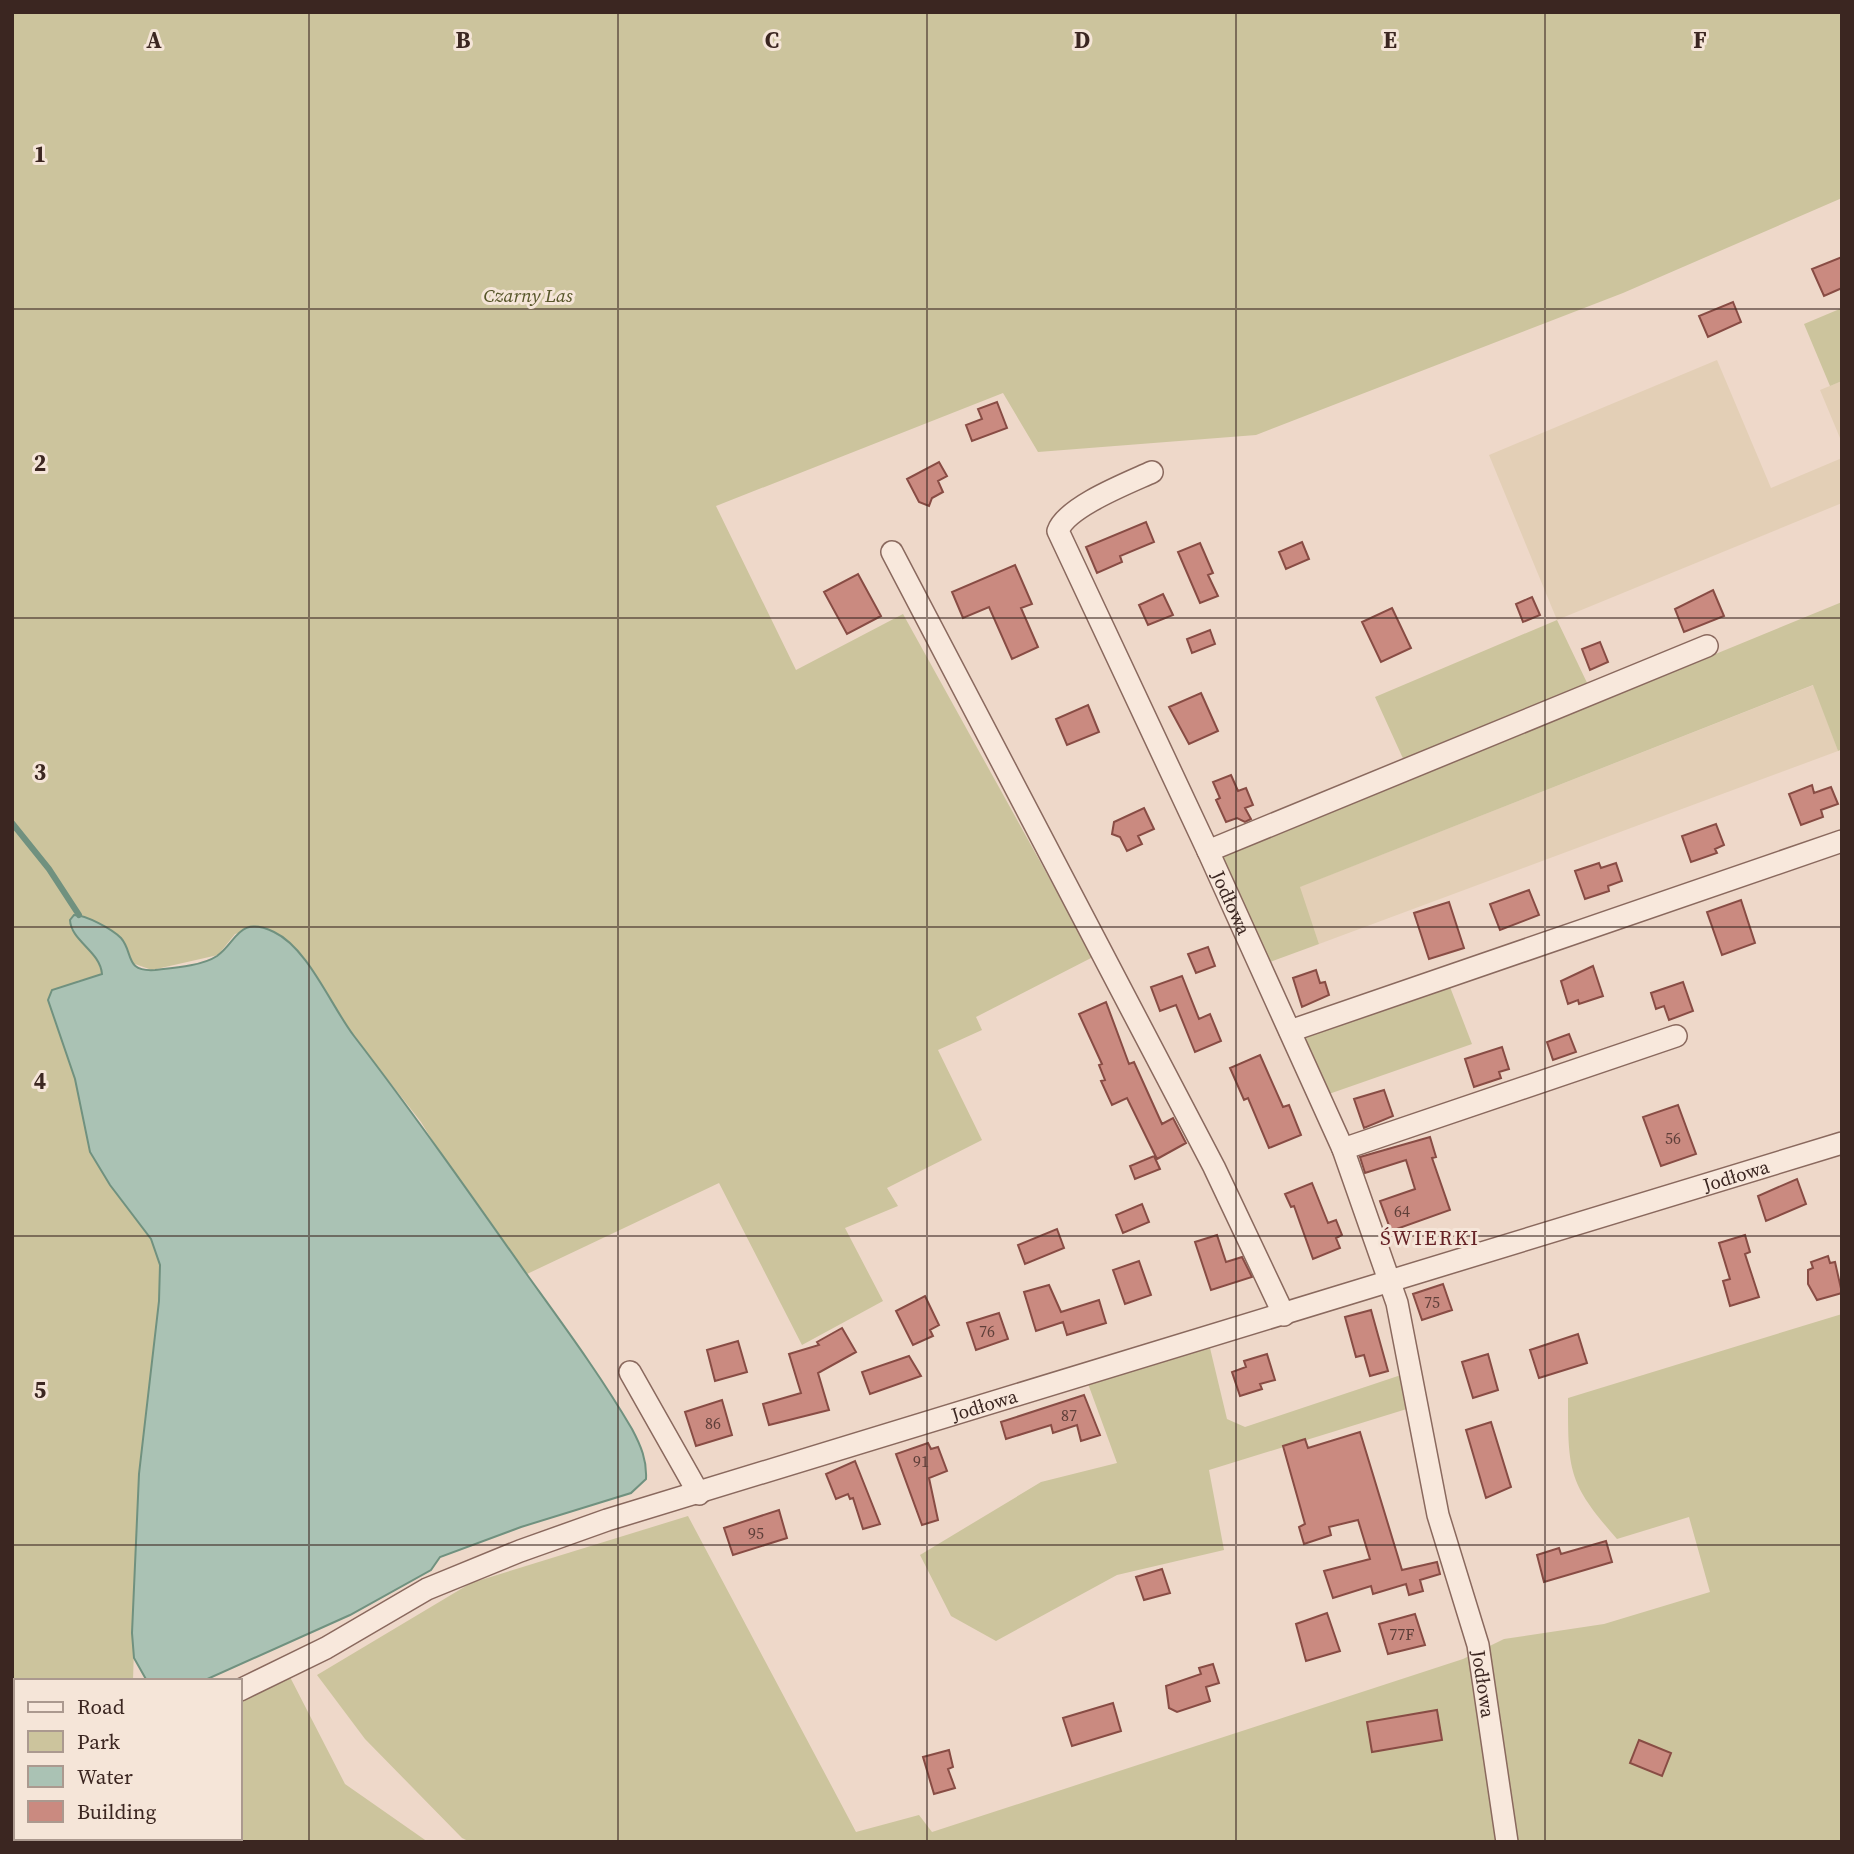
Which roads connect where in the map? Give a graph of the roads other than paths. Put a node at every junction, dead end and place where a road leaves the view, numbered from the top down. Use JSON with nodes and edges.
{"nodes":[{"id":1,"x":1152,"y":472,"type":"dead end"},
{"id":2,"x":892,"y":552,"type":"dead end"},
{"id":3,"x":1707,"y":646,"type":"dead end"},
{"id":4,"x":1842,"y":841,"type":"edge"},
{"id":5,"x":1208,"y":851,"type":"junction"},
{"id":6,"x":1290,"y":1031,"type":"junction"},
{"id":7,"x":1676,"y":1036,"type":"dead end"},
{"id":8,"x":1842,"y":1143,"type":"edge"},
{"id":9,"x":1343,"y":1149,"type":"junction"},
{"id":10,"x":1389,"y":1282,"type":"junction"},
{"id":11,"x":1284,"y":1315,"type":"junction"},
{"id":12,"x":630,"y":1372,"type":"dead end"},
{"id":13,"x":699,"y":1494,"type":"junction"},
{"id":14,"x":242,"y":1689,"type":"edge"},
{"id":15,"x":1507,"y":1842,"type":"edge"}],
"edges":[{"from":1,"to":5,"type":"street","name":"Jodłowa"},
{"from":2,"to":11,"type":"street"},
{"from":3,"to":5,"type":"street"},
{"from":4,"to":6,"type":"street"},
{"from":5,"to":6,"type":"street","name":"Jodłowa"},
{"from":6,"to":9,"type":"street","name":"Jodłowa"},
{"from":7,"to":9,"type":"street"},
{"from":8,"to":10,"type":"street","name":"Jodłowa"},
{"from":9,"to":10,"type":"street","name":"Jodłowa"},
{"from":10,"to":11,"type":"street","name":"Jodłowa"},
{"from":10,"to":15,"type":"street","name":"Jodłowa"},
{"from":11,"to":13,"type":"street","name":"Jodłowa"},
{"from":12,"to":13,"type":"street"},
{"from":13,"to":14,"type":"street","name":"Jodłowa"}]}
